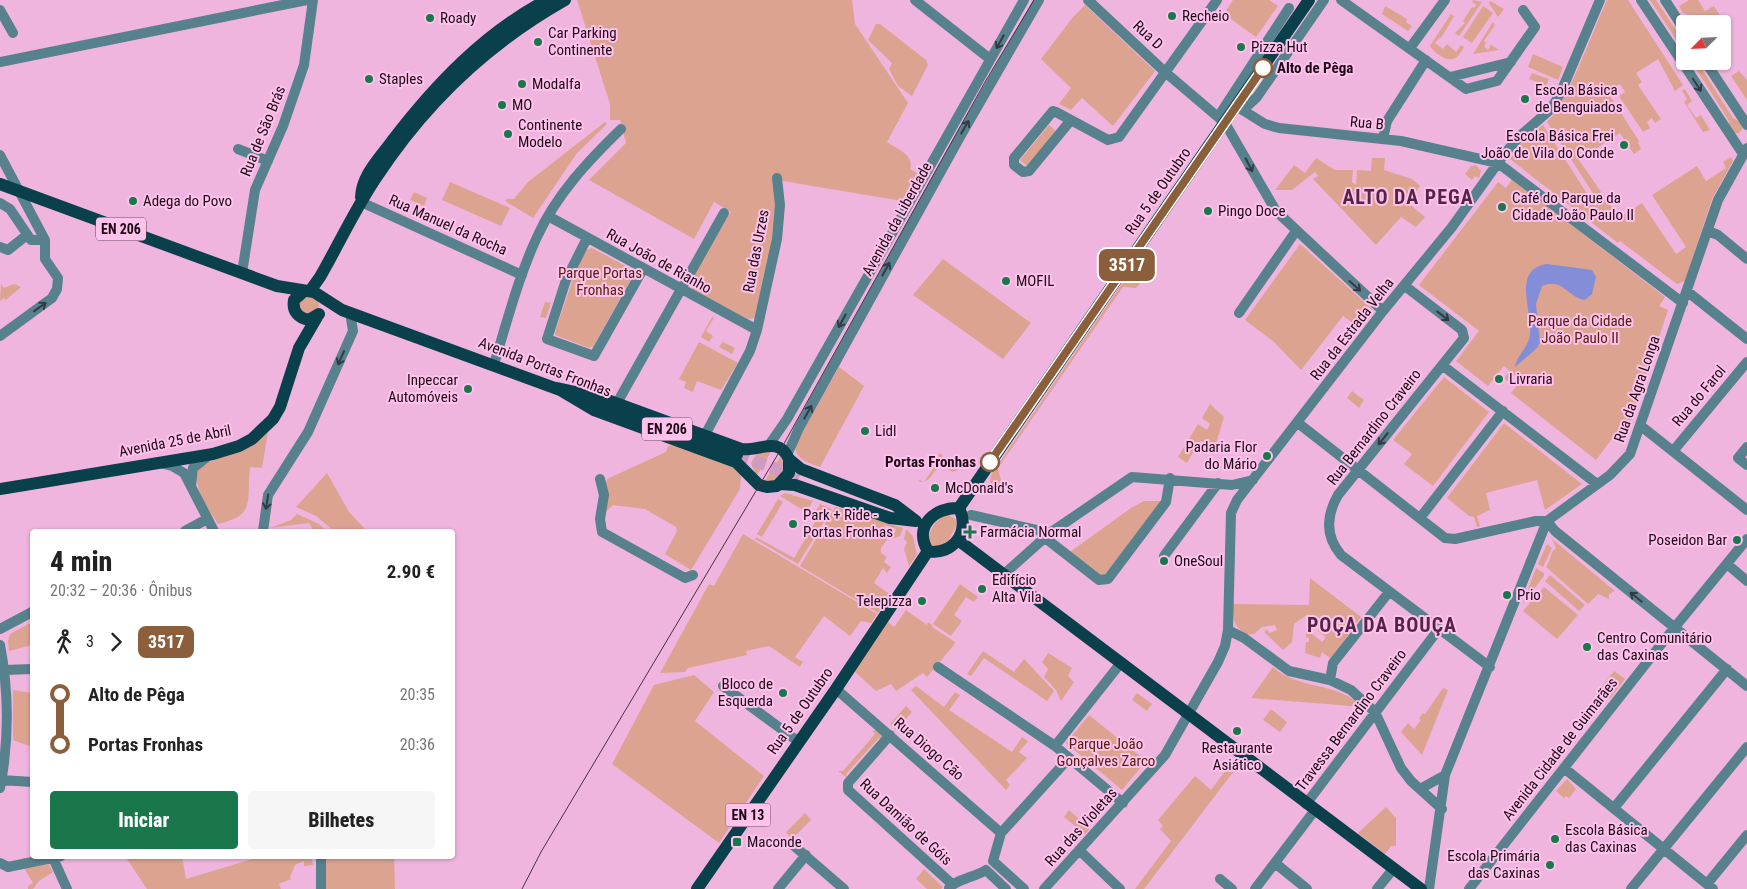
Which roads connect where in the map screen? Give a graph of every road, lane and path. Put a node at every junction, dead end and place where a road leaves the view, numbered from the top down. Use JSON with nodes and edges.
{"nodes":[{"id":1,"x":307,"y":0,"type":"edge"},
{"id":2,"x":313,"y":0,"type":"edge"},
{"id":3,"x":547,"y":0,"type":"edge"},
{"id":4,"x":565,"y":0,"type":"edge"},
{"id":5,"x":915,"y":0,"type":"edge"},
{"id":6,"x":1024,"y":0,"type":"edge"},
{"id":7,"x":1039,"y":0,"type":"edge"},
{"id":8,"x":1088,"y":0,"type":"edge"},
{"id":9,"x":1217,"y":0,"type":"edge"},
{"id":10,"x":1309,"y":0,"type":"edge"},
{"id":11,"x":1324,"y":0,"type":"edge"},
{"id":12,"x":1341,"y":0,"type":"edge"},
{"id":13,"x":1445,"y":0,"type":"edge"},
{"id":14,"x":1641,"y":0,"type":"edge"},
{"id":15,"x":1665,"y":0,"type":"edge"},
{"id":16,"x":1598,"y":1,"type":"edge"},
{"id":17,"x":1294,"y":8,"type":"edge"},
{"id":18,"x":0,"y":10,"type":"edge"},
{"id":19,"x":1523,"y":10,"type":"dead end"},
{"id":20,"x":1676,"y":17,"type":"edge"},
{"id":21,"x":13,"y":33,"type":"dead end"},
{"id":22,"x":1410,"y":48,"type":"junction"},
{"id":23,"x":990,"y":59,"type":"junction"},
{"id":24,"x":1426,"y":60,"type":"junction"},
{"id":25,"x":0,"y":62,"type":"edge"},
{"id":26,"x":1511,"y":62,"type":"junction"},
{"id":27,"x":1711,"y":70,"type":"edge"},
{"id":28,"x":1165,"y":72,"type":"junction"},
{"id":29,"x":1450,"y":77,"type":"junction"},
{"id":30,"x":1240,"y":108,"type":"junction"},
{"id":31,"x":1071,"y":120,"type":"junction"},
{"id":32,"x":1222,"y":120,"type":"junction"},
{"id":33,"x":1747,"y":124,"type":"edge"},
{"id":34,"x":621,"y":129,"type":"dead end"},
{"id":35,"x":1383,"y":139,"type":"junction"},
{"id":36,"x":238,"y":149,"type":"dead end"},
{"id":37,"x":0,"y":155,"type":"edge"},
{"id":38,"x":1744,"y":157,"type":"edge"},
{"id":39,"x":268,"y":161,"type":"junction"},
{"id":40,"x":1498,"y":163,"type":"junction"},
{"id":41,"x":777,"y":178,"type":"dead end"},
{"id":42,"x":0,"y":184,"type":"edge"},
{"id":43,"x":18,"y":190,"type":"junction"},
{"id":44,"x":361,"y":202,"type":"junction"},
{"id":45,"x":0,"y":203,"type":"edge"},
{"id":46,"x":724,"y":213,"type":"dead end"},
{"id":47,"x":548,"y":216,"type":"junction"},
{"id":48,"x":1296,"y":231,"type":"junction"},
{"id":49,"x":1708,"y":231,"type":"junction"},
{"id":50,"x":29,"y":238,"type":"junction"},
{"id":51,"x":587,"y":238,"type":"junction"},
{"id":52,"x":45,"y":240,"type":"junction"},
{"id":53,"x":0,"y":247,"type":"edge"},
{"id":54,"x":45,"y":259,"type":"junction"},
{"id":55,"x":1747,"y":259,"type":"edge"},
{"id":56,"x":643,"y":269,"type":"junction"},
{"id":57,"x":242,"y":272,"type":"junction"},
{"id":58,"x":522,"y":275,"type":"junction"},
{"id":59,"x":277,"y":286,"type":"junction"},
{"id":60,"x":1405,"y":286,"type":"junction"},
{"id":61,"x":680,"y":290,"type":"junction"},
{"id":62,"x":1688,"y":292,"type":"junction"},
{"id":63,"x":313,"y":293,"type":"junction"},
{"id":64,"x":1683,"y":303,"type":"junction"},
{"id":65,"x":346,"y":311,"type":"junction"},
{"id":66,"x":1383,"y":311,"type":"junction"},
{"id":67,"x":295,"y":312,"type":"junction"},
{"id":68,"x":1239,"y":313,"type":"dead end"},
{"id":69,"x":319,"y":315,"type":"junction"},
{"id":70,"x":757,"y":330,"type":"junction"},
{"id":71,"x":0,"y":336,"type":"edge"},
{"id":72,"x":1747,"y":340,"type":"edge"},
{"id":73,"x":299,"y":348,"type":"junction"},
{"id":74,"x":1747,"y":362,"type":"edge"},
{"id":75,"x":494,"y":364,"type":"junction"},
{"id":76,"x":1442,"y":365,"type":"junction"},
{"id":77,"x":557,"y":388,"type":"junction"},
{"id":78,"x":617,"y":403,"type":"junction"},
{"id":79,"x":1503,"y":411,"type":"junction"},
{"id":80,"x":1298,"y":423,"type":"junction"},
{"id":81,"x":1641,"y":426,"type":"junction"},
{"id":82,"x":705,"y":435,"type":"junction"},
{"id":83,"x":769,"y":445,"type":"junction"},
{"id":84,"x":1747,"y":447,"type":"edge"},
{"id":85,"x":755,"y":449,"type":"junction"},
{"id":86,"x":1674,"y":450,"type":"junction"},
{"id":87,"x":213,"y":454,"type":"junction"},
{"id":88,"x":737,"y":454,"type":"tunnel mouth"},
{"id":89,"x":788,"y":457,"type":"junction"},
{"id":90,"x":160,"y":463,"type":"junction"},
{"id":91,"x":1747,"y":465,"type":"edge"},
{"id":92,"x":1358,"y":470,"type":"junction"},
{"id":93,"x":748,"y":472,"type":"junction"},
{"id":94,"x":802,"y":478,"type":"tunnel mouth"},
{"id":95,"x":1170,"y":478,"type":"junction"},
{"id":96,"x":600,"y":479,"type":"dead end"},
{"id":97,"x":1253,"y":480,"type":"junction"},
{"id":98,"x":1218,"y":483,"type":"junction"},
{"id":99,"x":780,"y":484,"type":"junction"},
{"id":100,"x":1597,"y":484,"type":"junction"},
{"id":101,"x":1232,"y":485,"type":"junction"},
{"id":102,"x":191,"y":487,"type":"junction"},
{"id":103,"x":0,"y":489,"type":"edge"},
{"id":104,"x":959,"y":508,"type":"junction"},
{"id":105,"x":1747,"y":510,"type":"edge"},
{"id":106,"x":1231,"y":513,"type":"junction"},
{"id":107,"x":971,"y":515,"type":"dead end"},
{"id":108,"x":1420,"y":518,"type":"junction"},
{"id":109,"x":207,"y":519,"type":"junction"},
{"id":110,"x":1547,"y":521,"type":"junction"},
{"id":111,"x":921,"y":522,"type":"junction"},
{"id":112,"x":189,"y":529,"type":"edge"},
{"id":113,"x":213,"y":529,"type":"edge"},
{"id":114,"x":263,"y":529,"type":"edge"},
{"id":115,"x":1047,"y":535,"type":"junction"},
{"id":116,"x":1747,"y":539,"type":"edge"},
{"id":117,"x":958,"y":540,"type":"junction"},
{"id":118,"x":928,"y":551,"type":"junction"},
{"id":119,"x":1164,"y":556,"type":"dead end"},
{"id":120,"x":1727,"y":564,"type":"junction"},
{"id":121,"x":693,"y":575,"type":"dead end"},
{"id":122,"x":1003,"y":575,"type":"junction"},
{"id":123,"x":1747,"y":581,"type":"edge"},
{"id":124,"x":1389,"y":592,"type":"junction"},
{"id":125,"x":30,"y":613,"type":"edge"},
{"id":126,"x":1674,"y":628,"type":"junction"},
{"id":127,"x":0,"y":630,"type":"edge"},
{"id":128,"x":1228,"y":630,"type":"junction"},
{"id":129,"x":1438,"y":630,"type":"junction"},
{"id":130,"x":0,"y":645,"type":"edge"},
{"id":131,"x":1120,"y":664,"type":"junction"},
{"id":132,"x":938,"y":667,"type":"dead end"},
{"id":133,"x":1490,"y":667,"type":"junction"},
{"id":134,"x":30,"y":669,"type":"edge"},
{"id":135,"x":1727,"y":669,"type":"junction"},
{"id":136,"x":5,"y":670,"type":"junction"},
{"id":137,"x":1330,"y":680,"type":"junction"},
{"id":138,"x":723,"y":686,"type":"dead end"},
{"id":139,"x":1747,"y":686,"type":"edge"},
{"id":140,"x":836,"y":689,"type":"junction"},
{"id":141,"x":1375,"y":712,"type":"junction"},
{"id":142,"x":1189,"y":715,"type":"junction"},
{"id":143,"x":890,"y":735,"type":"junction"},
{"id":144,"x":798,"y":742,"type":"junction"},
{"id":145,"x":1055,"y":746,"type":"junction"},
{"id":146,"x":1747,"y":747,"type":"edge"},
{"id":147,"x":1069,"y":758,"type":"junction"},
{"id":148,"x":1564,"y":768,"type":"junction"},
{"id":149,"x":1445,"y":775,"type":"junction"},
{"id":150,"x":30,"y":782,"type":"edge"},
{"id":151,"x":1,"y":784,"type":"edge"},
{"id":152,"x":1420,"y":789,"type":"junction"},
{"id":153,"x":1123,"y":803,"type":"junction"},
{"id":154,"x":1311,"y":807,"type":"junction"},
{"id":155,"x":1614,"y":808,"type":"junction"},
{"id":156,"x":1442,"y":809,"type":"junction"},
{"id":157,"x":1001,"y":833,"type":"junction"},
{"id":158,"x":1747,"y":835,"type":"edge"},
{"id":159,"x":793,"y":846,"type":"dead end"},
{"id":160,"x":1663,"y":849,"type":"junction"},
{"id":161,"x":1079,"y":850,"type":"junction"},
{"id":162,"x":806,"y":856,"type":"junction"},
{"id":163,"x":45,"y":859,"type":"edge"},
{"id":164,"x":58,"y":859,"type":"edge"},
{"id":165,"x":320,"y":859,"type":"edge"},
{"id":166,"x":993,"y":861,"type":"junction"},
{"id":167,"x":1275,"y":863,"type":"junction"},
{"id":168,"x":3,"y":866,"type":"edge"},
{"id":169,"x":1394,"y":868,"type":"junction"},
{"id":170,"x":986,"y":870,"type":"junction"},
{"id":171,"x":1220,"y":879,"type":"dead end"},
{"id":172,"x":1710,"y":886,"type":"edge"},
{"id":173,"x":950,"y":887,"type":"edge"},
{"id":174,"x":67,"y":889,"type":"edge"},
{"id":175,"x":321,"y":889,"type":"edge"},
{"id":176,"x":697,"y":889,"type":"edge"},
{"id":177,"x":778,"y":889,"type":"edge"},
{"id":178,"x":844,"y":889,"type":"edge"},
{"id":179,"x":1006,"y":889,"type":"edge"},
{"id":180,"x":1024,"y":889,"type":"edge"},
{"id":181,"x":1044,"y":889,"type":"edge"},
{"id":182,"x":1120,"y":889,"type":"edge"},
{"id":183,"x":1232,"y":889,"type":"edge"},
{"id":184,"x":1255,"y":889,"type":"edge"},
{"id":185,"x":1307,"y":889,"type":"edge"},
{"id":186,"x":1377,"y":889,"type":"edge"},
{"id":187,"x":1421,"y":889,"type":"edge"},
{"id":188,"x":1429,"y":889,"type":"edge"},
{"id":189,"x":1469,"y":889,"type":"edge"},
{"id":190,"x":1631,"y":889,"type":"edge"}],
"edges":[{"from":1,"to":25,"type":"street"},
{"from":2,"to":39,"type":"street","name":"Rua de São Brás"},
{"from":3,"to":44,"type":"main road"},
{"from":4,"to":44,"type":"main road"},
{"from":5,"to":23,"type":"street"},
{"from":6,"to":23,"type":"street","name":"Avenida da Liberdade","one_way":true},
{"from":89,"to":7,"type":"street","name":"Avenida da Liberdade","one_way":true},
{"from":8,"to":28,"type":"street","name":"Rua D"},
{"from":9,"to":28,"type":"street"},
{"from":10,"to":17,"type":"main road","name":"Rua 5 de Outubro"},
{"from":11,"to":30,"type":"street","name":"Rua 5 de Outubro"},
{"from":12,"to":22,"type":"street"},
{"from":13,"to":22,"type":"street"},
{"from":14,"to":38,"type":"street","one_way":true},
{"from":15,"to":20,"type":"street"},
{"from":16,"to":40,"type":"street","name":"Rua da Estrada Velha"},
{"from":17,"to":30,"type":"main road","name":"Rua 5 de Outubro"},
{"from":17,"to":32,"type":"street","name":"Rua 5 de Outubro"},
{"from":18,"to":21,"type":"street"},
{"from":19,"to":26,"type":"street"},
{"from":22,"to":24,"type":"street"},
{"from":23,"to":83,"type":"street","name":"Avenida da Liberdade","one_way":true},
{"from":24,"to":29,"type":"street"},
{"from":24,"to":35,"type":"street"},
{"from":26,"to":29,"type":"street"},
{"from":26,"to":29,"type":"street"},
{"from":27,"to":33,"type":"street"},
{"from":28,"to":31,"type":"street"},
{"from":28,"to":32,"type":"street","name":"Rua D"},
{"from":30,"to":32,"type":"main road","name":"Rua 5 de Outubro"},
{"from":30,"to":35,"type":"street","name":"Rua B"},
{"from":31,"to":31,"type":"street"},
{"from":32,"to":48,"type":"street","one_way":true},
{"from":32,"to":104,"type":"main road","name":"Rua 5 de Outubro"},
{"from":34,"to":47,"type":"street"},
{"from":35,"to":40,"type":"street","name":"Rua B"},
{"from":36,"to":39,"type":"street"},
{"from":37,"to":43,"type":"street"},
{"from":38,"to":49,"type":"street","name":"Rua da Agra Longa"},
{"from":39,"to":57,"type":"street","name":"Rua de São Brás"},
{"from":40,"to":60,"type":"street","name":"Rua da Estrada Velha"},
{"from":40,"to":64,"type":"street"},
{"from":41,"to":70,"type":"street","name":"Rua das Urzes"},
{"from":42,"to":43,"type":"main road","number":"EN 206"},
{"from":43,"to":52,"type":"street"},
{"from":43,"to":57,"type":"main road","number":"EN 206"},
{"from":44,"to":58,"type":"street","name":"Rua Manuel da Rocha"},
{"from":44,"to":63,"type":"main road"},
{"from":45,"to":50,"type":"street"},
{"from":46,"to":61,"type":"street"},
{"from":47,"to":51,"type":"street","name":"Rua João de Rianho"},
{"from":47,"to":58,"type":"street"},
{"from":48,"to":66,"type":"street","one_way":true},
{"from":48,"to":68,"type":"street"},
{"from":49,"to":55,"type":"street"},
{"from":49,"to":62,"type":"street","name":"Rua da Agra Longa"},
{"from":50,"to":52,"type":"street"},
{"from":50,"to":53,"type":"street"},
{"from":50,"to":54,"type":"street"},
{"from":51,"to":56,"type":"street","name":"Rua João de Rianho"},
{"from":51,"to":56,"type":"street"},
{"from":52,"to":54,"type":"street"},
{"from":71,"to":54,"type":"street","one_way":true},
{"from":56,"to":61,"type":"street","name":"Rua João de Rianho"},
{"from":57,"to":59,"type":"main road","name":"Avenida Portas Fronhas","number":"EN 206"},
{"from":58,"to":75,"type":"street"},
{"from":59,"to":63,"type":"main road","name":"Avenida Portas Fronhas","number":"EN 206"},
{"from":59,"to":67,"type":"main road"},
{"from":60,"to":66,"type":"street","name":"Rua da Estrada Velha"},
{"from":60,"to":76,"type":"street","name":"Rua Bernardino Craveiro","one_way":true},
{"from":61,"to":70,"type":"street","name":"Rua João de Rianho"},
{"from":61,"to":78,"type":"street"},
{"from":62,"to":64,"type":"street","name":"Rua da Agra Longa"},
{"from":62,"to":72,"type":"street"},
{"from":63,"to":65,"type":"main road","name":"Avenida Portas Fronhas","number":"EN 206"},
{"from":63,"to":67,"type":"main road"},
{"from":63,"to":69,"type":"main road"},
{"from":64,"to":81,"type":"street","name":"Rua da Agra Longa"},
{"from":65,"to":69,"type":"main road","name":"Avenida Portas Fronhas","number":"EN 206"},
{"from":65,"to":75,"type":"main road","name":"Avenida Portas Fronhas","number":"EN 206"},
{"from":65,"to":114,"type":"street","one_way":true},
{"from":66,"to":80,"type":"street","name":"Rua da Estrada Velha"},
{"from":67,"to":69,"type":"main road","number":"EN 206"},
{"from":67,"to":73,"type":"main road","name":"Avenida 25 de Abril"},
{"from":69,"to":73,"type":"main road","name":"Avenida 25 de Abril"},
{"from":70,"to":82,"type":"street","name":"Rua das Urzes"},
{"from":73,"to":87,"type":"main road","name":"Avenida 25 de Abril"},
{"from":74,"to":86,"type":"street","name":"Rua do Farol"},
{"from":75,"to":77,"type":"main road","name":"Avenida Portas Fronhas","number":"EN 206"},
{"from":76,"to":79,"type":"street"},
{"from":76,"to":92,"type":"street","name":"Rua Bernardino Craveiro","one_way":true},
{"from":77,"to":78,"type":"main road"},
{"from":77,"to":88,"type":"main road","name":"Avenida Portas Fronhas","number":"EN 206"},
{"from":77,"to":93,"type":"main road"},
{"from":78,"to":82,"type":"main road"},
{"from":79,"to":100,"type":"street"},
{"from":79,"to":108,"type":"street"},
{"from":80,"to":92,"type":"street"},
{"from":80,"to":97,"type":"street","name":"Rua da Estrada Velha"},
{"from":81,"to":86,"type":"street"},
{"from":81,"to":100,"type":"street","name":"Rua da Agra Longa"},
{"from":82,"to":85,"type":"main road"},
{"from":83,"to":85,"type":"main road"},
{"from":83,"to":89,"type":"main road"},
{"from":84,"to":91,"type":"street"},
{"from":85,"to":93,"type":"main road"},
{"from":86,"to":105,"type":"street"},
{"from":87,"to":90,"type":"main road","name":"Avenida 25 de Abril"},
{"from":87,"to":102,"type":"street"},
{"from":89,"to":99,"type":"main road"},
{"from":89,"to":111,"type":"main road"},
{"from":90,"to":102,"type":"street"},
{"from":90,"to":103,"type":"main road","name":"Avenida 25 de Abril"},
{"from":92,"to":108,"type":"street"},
{"from":92,"to":124,"type":"street","name":"Rua Bernardino Craveiro"},
{"from":93,"to":99,"type":"main road"},
{"from":94,"to":111,"type":"main road"},
{"from":95,"to":98,"type":"street"},
{"from":95,"to":115,"type":"street"},
{"from":95,"to":115,"type":"street"},
{"from":96,"to":121,"type":"street"},
{"from":97,"to":101,"type":"street"},
{"from":97,"to":106,"type":"street","name":"Rua da Estrada Velha"},
{"from":98,"to":101,"type":"street"},
{"from":98,"to":119,"type":"street"},
{"from":99,"to":111,"type":"main road"},
{"from":100,"to":110,"type":"street","name":"Rua da Agra Longa"},
{"from":101,"to":106,"type":"street","name":"Rua da Estrada Velha"},
{"from":102,"to":109,"type":"street"},
{"from":104,"to":111,"type":"main road"},
{"from":104,"to":117,"type":"main road"},
{"from":106,"to":128,"type":"street","name":"Rua da Estrada Velha"},
{"from":107,"to":115,"type":"street"},
{"from":108,"to":110,"type":"street"},
{"from":109,"to":112,"type":"street"},
{"from":109,"to":113,"type":"street"},
{"from":126,"to":110,"type":"street","one_way":true},
{"from":110,"to":133,"type":"street"},
{"from":111,"to":118,"type":"main road"},
{"from":115,"to":122,"type":"street"},
{"from":116,"to":120,"type":"street","name":"Avenida Cidade de Guimarães"},
{"from":117,"to":118,"type":"main road"},
{"from":117,"to":122,"type":"main road"},
{"from":118,"to":140,"type":"main road","name":"Rua 5 de Outubro","number":"EN 13"},
{"from":120,"to":123,"type":"street"},
{"from":120,"to":126,"type":"street","name":"Avenida Cidade de Guimarães"},
{"from":122,"to":131,"type":"main road"},
{"from":124,"to":129,"type":"street","name":"Rua Bernardino Craveiro"},
{"from":124,"to":137,"type":"street"},
{"from":125,"to":127,"type":"street"},
{"from":126,"to":135,"type":"street"},
{"from":126,"to":148,"type":"street","name":"Avenida Cidade de Guimarães"},
{"from":128,"to":137,"type":"street"},
{"from":128,"to":142,"type":"street","name":"Rua das Violetas"},
{"from":129,"to":133,"type":"street","name":"Rua Bernardino Craveiro"},
{"from":129,"to":141,"type":"street","name":"Travessa Bernardino Craveiro"},
{"from":130,"to":136,"type":"street"},
{"from":131,"to":142,"type":"main road"},
{"from":131,"to":145,"type":"street"},
{"from":132,"to":145,"type":"street"},
{"from":133,"to":149,"type":"street"},
{"from":134,"to":136,"type":"street"},
{"from":135,"to":139,"type":"street"},
{"from":135,"to":155,"type":"street"},
{"from":136,"to":151,"type":"street"},
{"from":137,"to":141,"type":"street"},
{"from":138,"to":144,"type":"street"},
{"from":140,"to":143,"type":"street","name":"Rua Diogo Cão"},
{"from":140,"to":144,"type":"main road","name":"Rua 5 de Outubro","number":"EN 13"},
{"from":141,"to":152,"type":"street"},
{"from":141,"to":154,"type":"street","name":"Travessa Bernardino Craveiro"},
{"from":142,"to":153,"type":"street","name":"Rua das Violetas"},
{"from":142,"to":154,"type":"main road"},
{"from":143,"to":157,"type":"street","name":"Rua Diogo Cão"},
{"from":143,"to":173,"type":"street","name":"Rua Damião de Góis"},
{"from":144,"to":176,"type":"main road","name":"Rua 5 de Outubro","number":"EN 13"},
{"from":145,"to":147,"type":"street"},
{"from":146,"to":160,"type":"street"},
{"from":147,"to":153,"type":"street"},
{"from":147,"to":157,"type":"street"},
{"from":148,"to":155,"type":"street"},
{"from":148,"to":189,"type":"street","name":"Avenida Cidade de Guimarães"},
{"from":149,"to":152,"type":"street"},
{"from":149,"to":156,"type":"street"},
{"from":150,"to":151,"type":"street"},
{"from":152,"to":156,"type":"street"},
{"from":153,"to":161,"type":"street","name":"Rua das Violetas"},
{"from":154,"to":167,"type":"street","name":"Travessa Bernardino Craveiro"},
{"from":154,"to":169,"type":"main road"},
{"from":155,"to":160,"type":"street"},
{"from":156,"to":188,"type":"street"},
{"from":157,"to":166,"type":"street"},
{"from":158,"to":172,"type":"street"},
{"from":159,"to":162,"type":"street"},
{"from":160,"to":172,"type":"street"},
{"from":160,"to":190,"type":"street"},
{"from":161,"to":181,"type":"street","name":"Rua das Violetas"},
{"from":161,"to":182,"type":"street"},
{"from":162,"to":177,"type":"street"},
{"from":162,"to":178,"type":"street"},
{"from":163,"to":168,"type":"street"},
{"from":164,"to":174,"type":"street"},
{"from":165,"to":175,"type":"street"},
{"from":166,"to":170,"type":"street"},
{"from":166,"to":180,"type":"street"},
{"from":167,"to":184,"type":"street","name":"Travessa Bernardino Craveiro"},
{"from":167,"to":185,"type":"street"},
{"from":169,"to":186,"type":"street"},
{"from":169,"to":187,"type":"main road"},
{"from":170,"to":173,"type":"street"},
{"from":170,"to":179,"type":"street"},
{"from":171,"to":183,"type":"street"}]}
